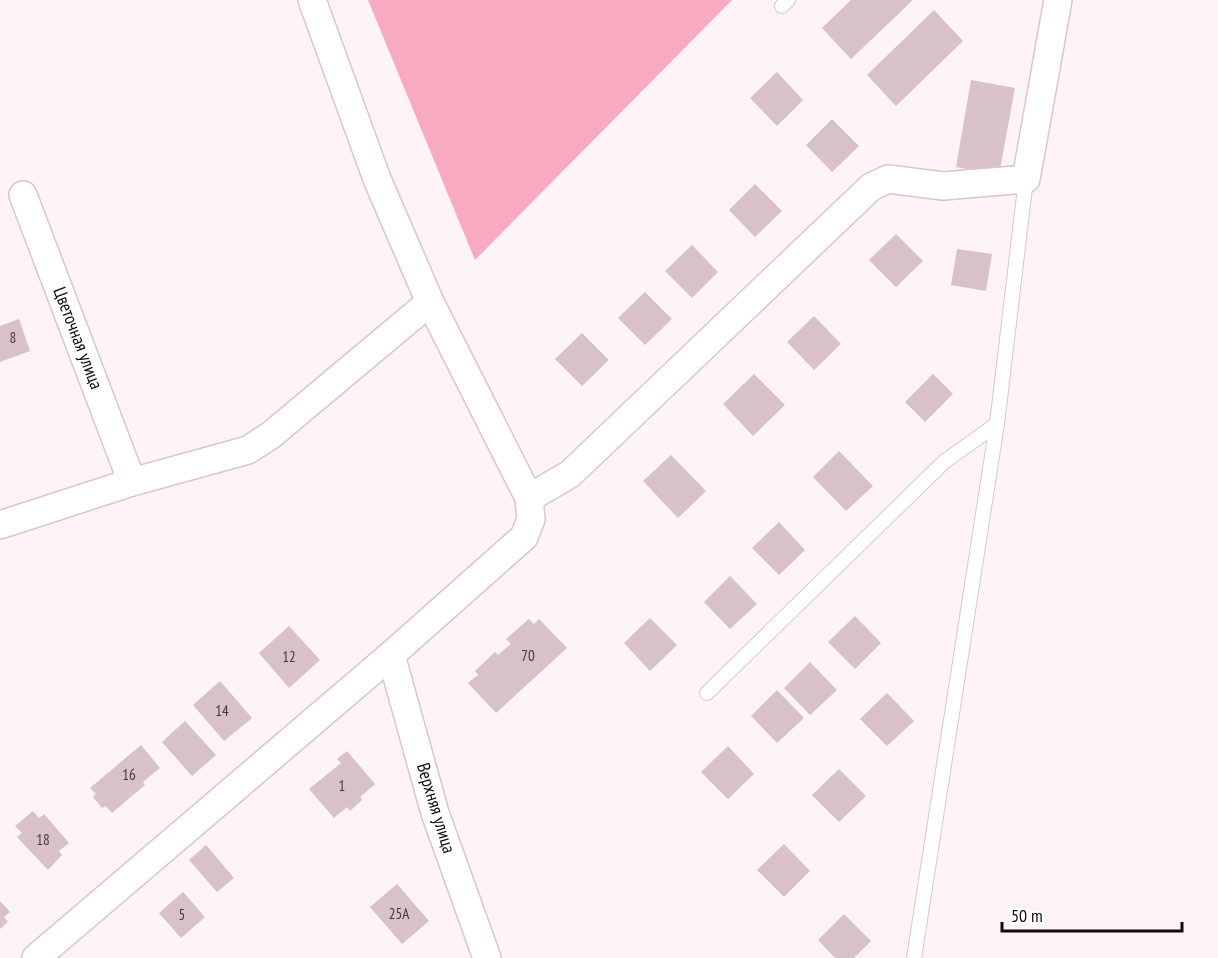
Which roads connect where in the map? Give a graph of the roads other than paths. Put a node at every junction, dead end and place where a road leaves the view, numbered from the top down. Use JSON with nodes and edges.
{"nodes":[{"id":1,"x":312,"y":0,"type":"edge"},
{"id":2,"x":1058,"y":0,"type":"edge"},
{"id":3,"x":1026,"y":179,"type":"junction"},
{"id":4,"x":23,"y":195,"type":"dead end"},
{"id":5,"x":430,"y":302,"type":"junction"},
{"id":6,"x":997,"y":424,"type":"junction"},
{"id":7,"x":132,"y":482,"type":"junction"},
{"id":8,"x":529,"y":498,"type":"junction"},
{"id":9,"x":0,"y":525,"type":"edge"},
{"id":10,"x":391,"y":655,"type":"junction"},
{"id":11,"x":706,"y":693,"type":"dead end"},
{"id":12,"x":36,"y":958,"type":"edge"},
{"id":13,"x":487,"y":958,"type":"edge"},
{"id":14,"x":914,"y":958,"type":"edge"}],
"edges":[{"from":1,"to":5,"type":"street"},
{"from":2,"to":3,"type":"street"},
{"from":3,"to":6,"type":"lane"},
{"from":3,"to":8,"type":"street"},
{"from":4,"to":7,"type":"street","name":"Цветочная улица"},
{"from":5,"to":7,"type":"street"},
{"from":5,"to":8,"type":"street"},
{"from":6,"to":11,"type":"lane"},
{"from":6,"to":14,"type":"lane"},
{"from":7,"to":9,"type":"street"},
{"from":8,"to":10,"type":"street"},
{"from":10,"to":12,"type":"street"},
{"from":10,"to":13,"type":"street","name":"Верхняя улица"}]}
